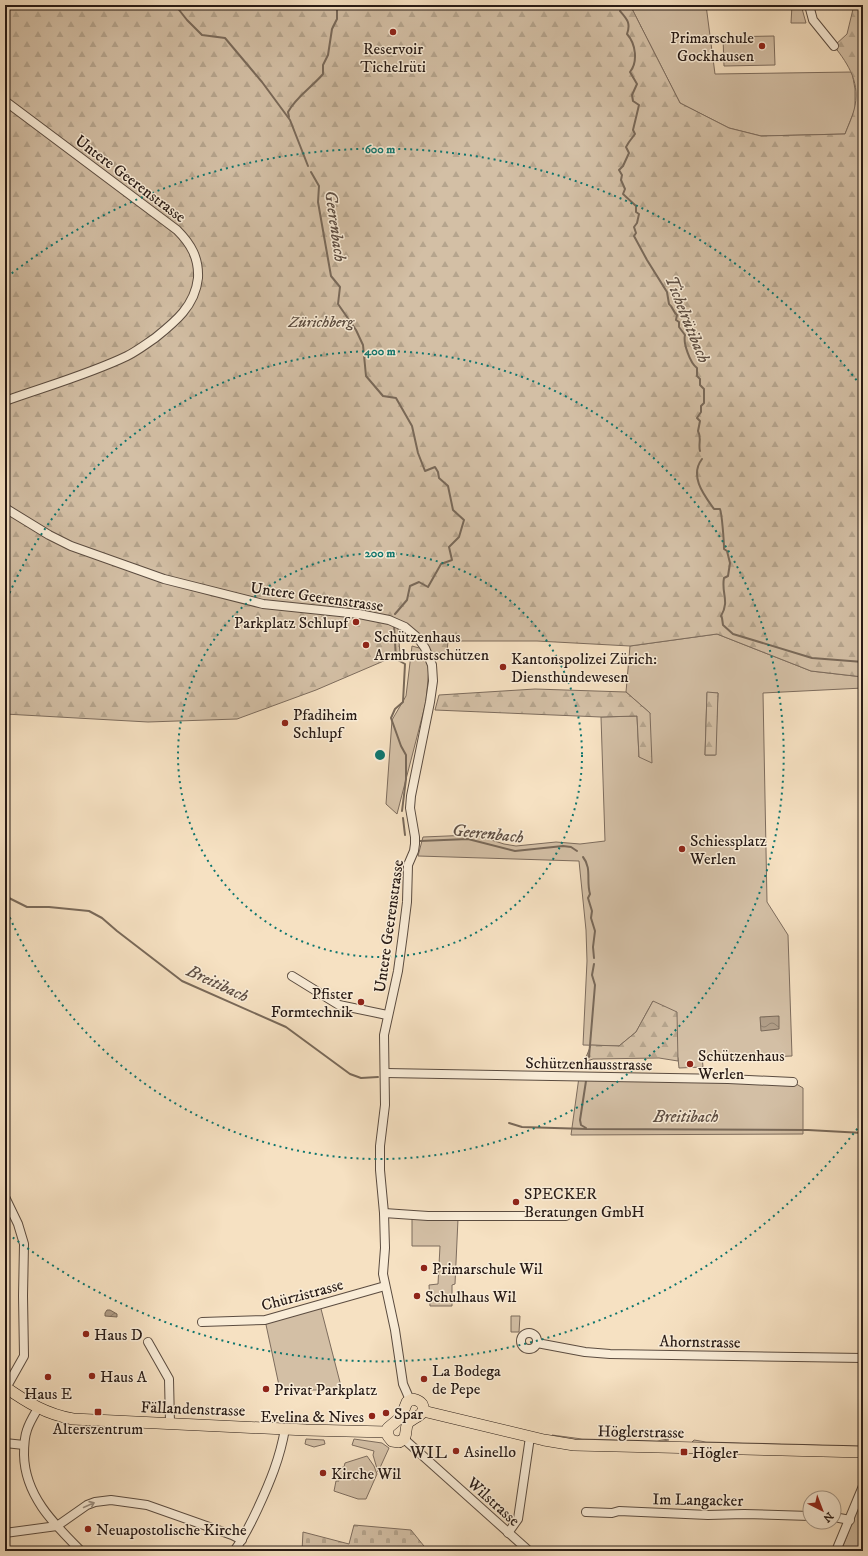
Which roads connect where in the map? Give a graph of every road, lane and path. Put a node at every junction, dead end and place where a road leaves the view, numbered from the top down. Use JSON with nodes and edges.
{"nodes":[{"id":1,"x":809,"y":5,"type":"edge"},
{"id":2,"x":834,"y":46,"type":"dead end"},
{"id":3,"x":5,"y":101,"type":"edge"},
{"id":4,"x":5,"y":401,"type":"edge"},
{"id":5,"x":5,"y":508,"type":"edge"},
{"id":6,"x":292,"y":976,"type":"dead end"},
{"id":7,"x":387,"y":1015,"type":"junction"},
{"id":8,"x":386,"y":1073,"type":"junction"},
{"id":9,"x":793,"y":1082,"type":"dead end"},
{"id":10,"x":5,"y":1197,"type":"edge"},
{"id":11,"x":384,"y":1213,"type":"junction"},
{"id":12,"x":566,"y":1216,"type":"dead end"},
{"id":13,"x":385,"y":1286,"type":"junction"},
{"id":14,"x":202,"y":1322,"type":"dead end"},
{"id":15,"x":148,"y":1342,"type":"dead end"},
{"id":16,"x":538,"y":1342,"type":"dead end"},
{"id":17,"x":863,"y":1358,"type":"edge"},
{"id":18,"x":5,"y":1387,"type":"edge"},
{"id":19,"x":410,"y":1400,"type":"junction"},
{"id":20,"x":38,"y":1408,"type":"junction"},
{"id":21,"x":423,"y":1411,"type":"junction"},
{"id":22,"x":170,"y":1423,"type":"junction"},
{"id":23,"x":285,"y":1429,"type":"junction"},
{"id":24,"x":388,"y":1432,"type":"junction"},
{"id":25,"x":530,"y":1437,"type":"junction"},
{"id":26,"x":404,"y":1439,"type":"junction"},
{"id":27,"x":5,"y":1443,"type":"edge"},
{"id":28,"x":24,"y":1445,"type":"junction"},
{"id":29,"x":863,"y":1452,"type":"edge"},
{"id":30,"x":863,"y":1486,"type":"edge"},
{"id":31,"x":586,"y":1512,"type":"dead end"},
{"id":32,"x":802,"y":1516,"type":"edge"},
{"id":33,"x":842,"y":1518,"type":"edge"},
{"id":34,"x":850,"y":1520,"type":"junction"},
{"id":35,"x":57,"y":1526,"type":"junction"},
{"id":36,"x":508,"y":1532,"type":"junction"},
{"id":37,"x":5,"y":1533,"type":"edge"},
{"id":38,"x":242,"y":1540,"type":"junction"},
{"id":39,"x":81,"y":1551,"type":"edge"},
{"id":40,"x":234,"y":1551,"type":"edge"},
{"id":41,"x":529,"y":1551,"type":"edge"},
{"id":42,"x":836,"y":1551,"type":"edge"}],
"edges":[{"from":1,"to":2,"type":"street"},
{"from":3,"to":4,"type":"street","name":"Untere Geerenstrasse"},
{"from":5,"to":7,"type":"street","name":"Untere Geerenstrasse"},
{"from":6,"to":7,"type":"street","name":"Untere Geerenstrasse"},
{"from":7,"to":8,"type":"street","name":"Untere Geerenstrasse"},
{"from":8,"to":9,"type":"street","name":"Schützenhausstrasse"},
{"from":8,"to":11,"type":"street","name":"Untere Geerenstrasse"},
{"from":10,"to":18,"type":"street"},
{"from":11,"to":12,"type":"street"},
{"from":11,"to":13,"type":"street","name":"Untere Geerenstrasse"},
{"from":13,"to":14,"type":"street","name":"Chürzistrasse"},
{"from":13,"to":19,"type":"street","name":"Untere Geerenstrasse"},
{"from":15,"to":22,"type":"street"},
{"from":16,"to":17,"type":"street","name":"Ahornstrasse"},
{"from":18,"to":20,"type":"main road","name":"Fällandenstrasse"},
{"from":19,"to":21,"type":"main road"},
{"from":19,"to":24,"type":"main road"},
{"from":20,"to":22,"type":"main road","name":"Fällandenstrasse"},
{"from":20,"to":28,"type":"street"},
{"from":21,"to":25,"type":"main road","name":"Höglerstrasse"},
{"from":21,"to":26,"type":"main road"},
{"from":22,"to":23,"type":"main road","name":"Fällandenstrasse"},
{"from":23,"to":24,"type":"main road","name":"Fällandenstrasse"},
{"from":23,"to":38,"type":"street"},
{"from":24,"to":26,"type":"main road"},
{"from":25,"to":29,"type":"main road","name":"Höglerstrasse"},
{"from":25,"to":36,"type":"street"},
{"from":26,"to":36,"type":"street","name":"Wilstrasse"},
{"from":27,"to":28,"type":"street"},
{"from":28,"to":35,"type":"street"},
{"from":30,"to":34,"type":"street"},
{"from":31,"to":32,"type":"street","name":"Im Langacker"},
{"from":33,"to":34,"type":"street"},
{"from":34,"to":42,"type":"street"},
{"from":35,"to":37,"type":"street"},
{"from":35,"to":38,"type":"street","one_way":true},
{"from":35,"to":39,"type":"street"},
{"from":36,"to":41,"type":"street","name":"Wilstrasse"},
{"from":38,"to":40,"type":"street"}]}
